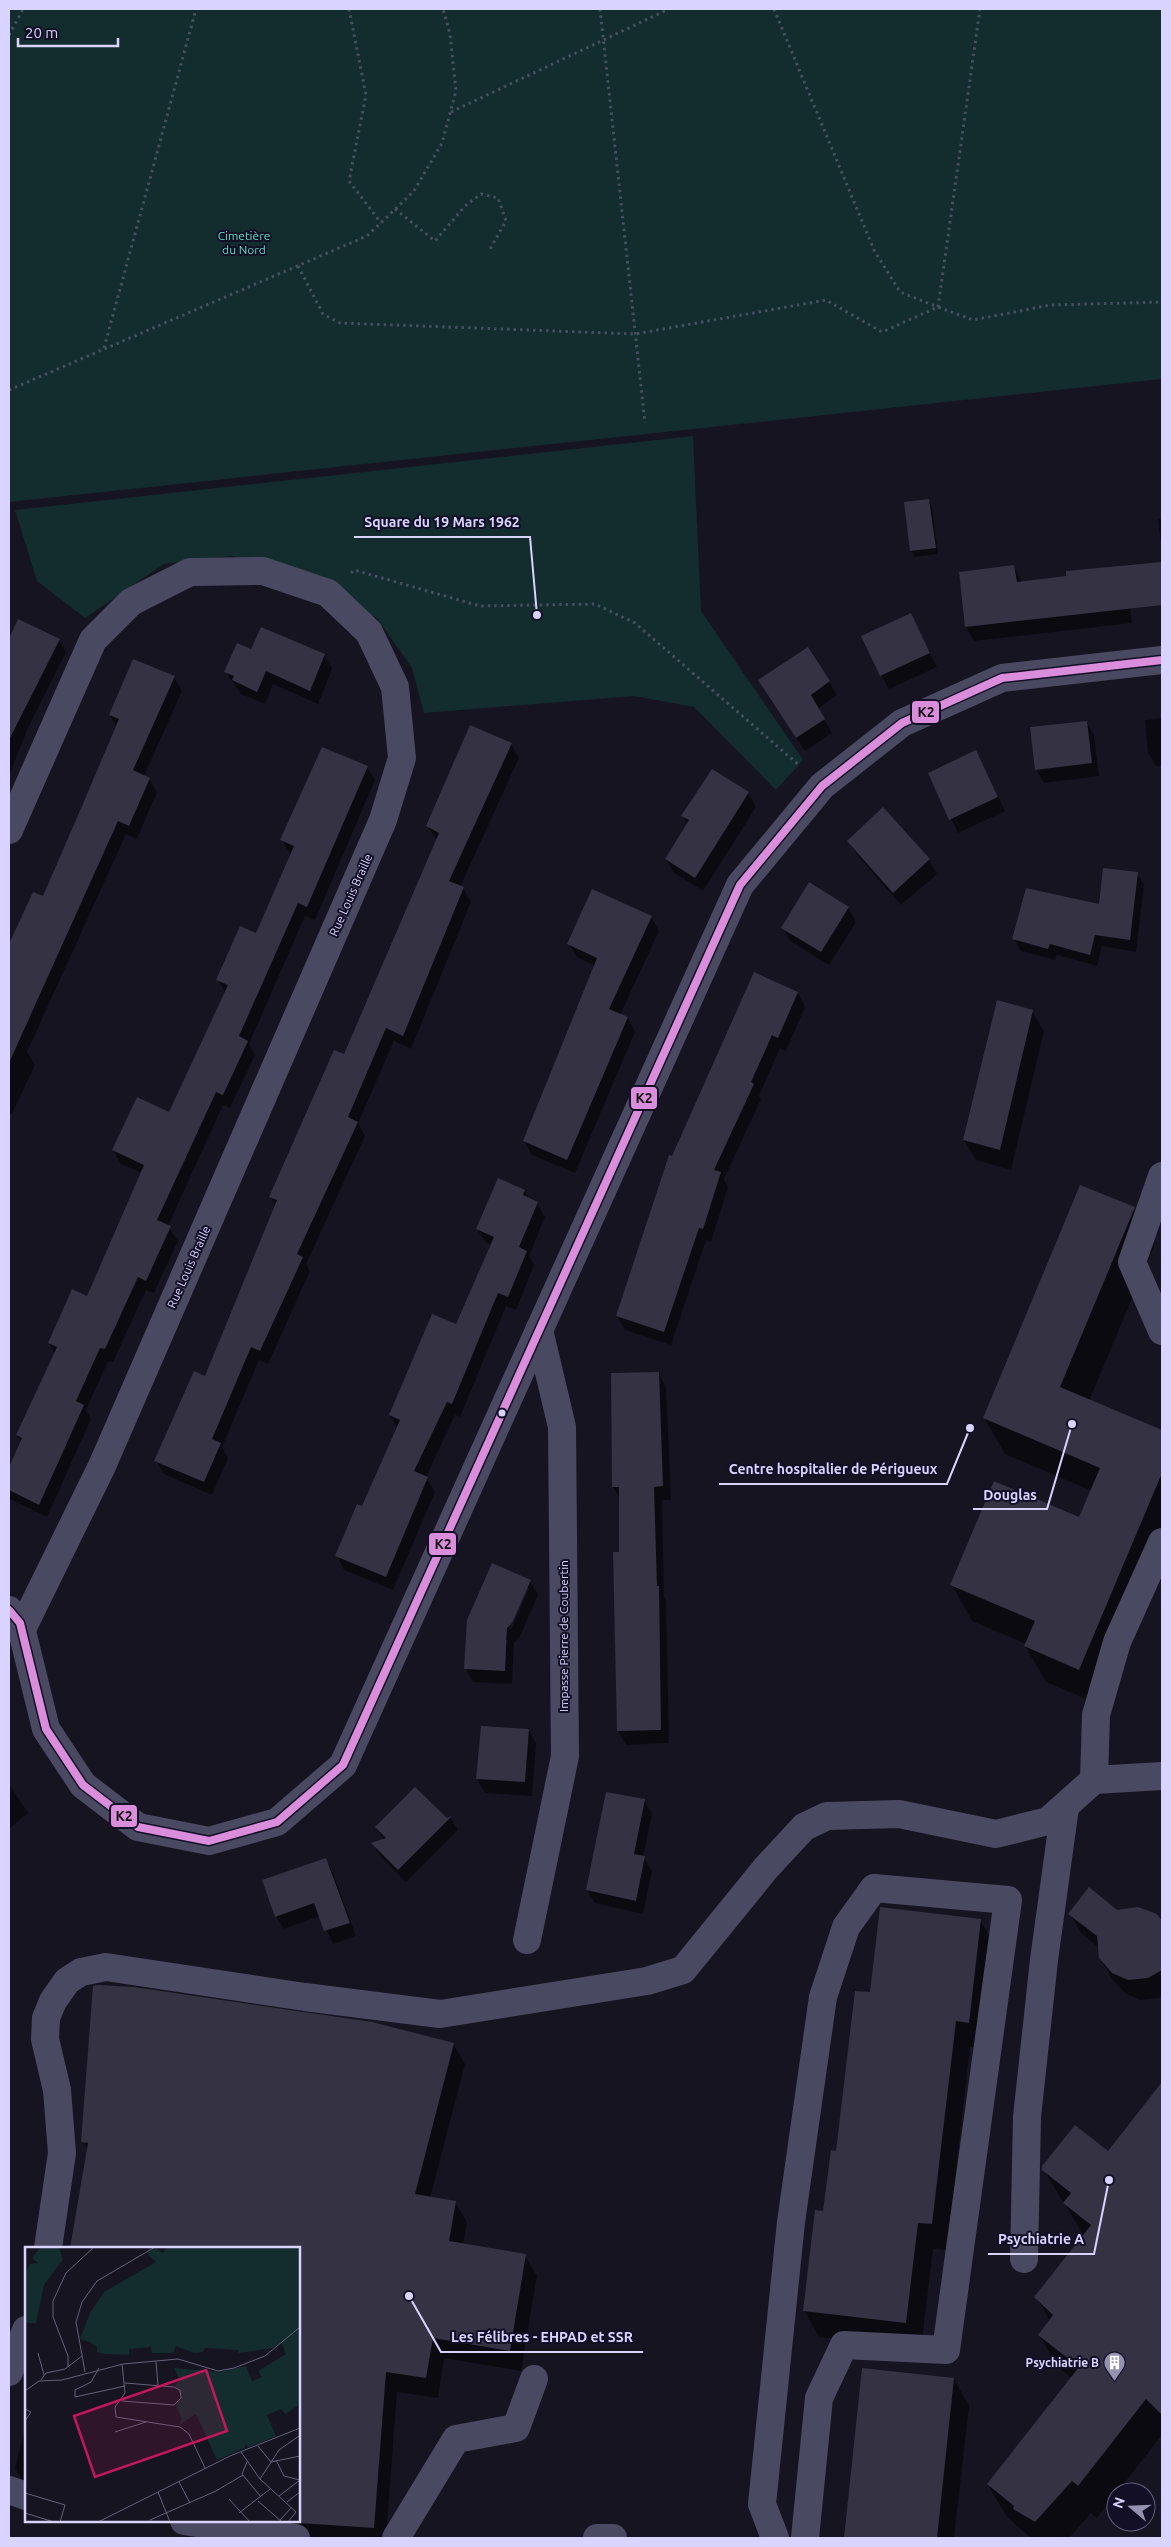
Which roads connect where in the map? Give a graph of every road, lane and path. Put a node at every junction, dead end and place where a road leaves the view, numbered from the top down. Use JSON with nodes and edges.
{"nodes":[{"id":1,"x":22,"y":9,"type":"edge"},
{"id":2,"x":196,"y":9,"type":"edge"},
{"id":3,"x":349,"y":9,"type":"edge"},
{"id":4,"x":443,"y":9,"type":"edge"},
{"id":5,"x":600,"y":9,"type":"edge"},
{"id":6,"x":669,"y":9,"type":"edge"},
{"id":7,"x":774,"y":9,"type":"edge"},
{"id":8,"x":980,"y":9,"type":"edge"},
{"id":9,"x":9,"y":34,"type":"edge"},
{"id":10,"x":603,"y":40,"type":"junction"},
{"id":11,"x":451,"y":112,"type":"junction"},
{"id":12,"x":395,"y":209,"type":"junction"},
{"id":13,"x":381,"y":222,"type":"junction"},
{"id":14,"x":490,"y":249,"type":"dead end"},
{"id":15,"x":298,"y":266,"type":"junction"},
{"id":16,"x":1162,"y":302,"type":"edge"},
{"id":17,"x":938,"y":307,"type":"junction"},
{"id":18,"x":636,"y":334,"type":"junction"},
{"id":19,"x":104,"y":348,"type":"junction"},
{"id":20,"x":9,"y":390,"type":"edge"},
{"id":21,"x":645,"y":423,"type":"dead end"},
{"id":22,"x":328,"y":593,"type":"junction"},
{"id":23,"x":1162,"y":660,"type":"edge"},
{"id":24,"x":822,"y":786,"type":"junction"},
{"id":25,"x":9,"y":830,"type":"edge"},
{"id":26,"x":1162,"y":1176,"type":"edge"},
{"id":27,"x":539,"y":1330,"type":"junction"},
{"id":28,"x":1162,"y":1331,"type":"edge"},
{"id":29,"x":1162,"y":1542,"type":"edge"},
{"id":30,"x":16,"y":1620,"type":"edge"},
{"id":31,"x":1162,"y":1776,"type":"edge"},
{"id":32,"x":1094,"y":1780,"type":"junction"},
{"id":33,"x":1065,"y":1807,"type":"junction"},
{"id":34,"x":527,"y":1940,"type":"dead end"},
{"id":35,"x":48,"y":2247,"type":"edge"},
{"id":36,"x":1024,"y":2259,"type":"dead end"},
{"id":37,"x":25,"y":2332,"type":"edge"},
{"id":38,"x":9,"y":2372,"type":"edge"},
{"id":39,"x":534,"y":2379,"type":"dead end"},
{"id":40,"x":9,"y":2490,"type":"edge"},
{"id":41,"x":25,"y":2496,"type":"edge"},
{"id":42,"x":191,"y":2522,"type":"edge"},
{"id":43,"x":296,"y":2538,"type":"edge"},
{"id":44,"x":396,"y":2538,"type":"edge"},
{"id":45,"x":597,"y":2538,"type":"edge"},
{"id":46,"x":613,"y":2538,"type":"edge"},
{"id":47,"x":775,"y":2538,"type":"edge"},
{"id":48,"x":805,"y":2538,"type":"edge"}],
"edges":[{"from":1,"to":9,"type":"path"},
{"from":2,"to":19,"type":"path"},
{"from":3,"to":13,"type":"path"},
{"from":4,"to":11,"type":"path"},
{"from":5,"to":10,"type":"path"},
{"from":6,"to":10,"type":"path"},
{"from":7,"to":17,"type":"path"},
{"from":8,"to":17,"type":"path"},
{"from":10,"to":11,"type":"path"},
{"from":10,"to":18,"type":"path"},
{"from":11,"to":12,"type":"path"},
{"from":12,"to":13,"type":"path"},
{"from":12,"to":14,"type":"path"},
{"from":13,"to":15,"type":"path"},
{"from":15,"to":18,"type":"path"},
{"from":15,"to":19,"type":"path"},
{"from":16,"to":17,"type":"path"},
{"from":17,"to":18,"type":"path"},
{"from":18,"to":21,"type":"path"},
{"from":19,"to":20,"type":"path"},
{"from":22,"to":24,"type":"path"},
{"from":22,"to":25,"type":"street","name":"Rue Louis Braille"},
{"from":22,"to":30,"type":"street","name":"Rue Louis Braille"},
{"from":23,"to":24,"type":"street"},
{"from":24,"to":27,"type":"street"},
{"from":26,"to":28,"type":"street"},
{"from":27,"to":30,"type":"street"},
{"from":27,"to":34,"type":"street","name":"Impasse Pierre de Coubertin"},
{"from":29,"to":32,"type":"street"},
{"from":31,"to":32,"type":"street"},
{"from":32,"to":33,"type":"street"},
{"from":33,"to":35,"type":"street"},
{"from":33,"to":36,"type":"street"},
{"from":37,"to":38,"type":"street"},
{"from":39,"to":44,"type":"street"},
{"from":40,"to":41,"type":"street"},
{"from":42,"to":43,"type":"street"},
{"from":45,"to":46,"type":"street"},
{"from":47,"to":48,"type":"street"}]}
